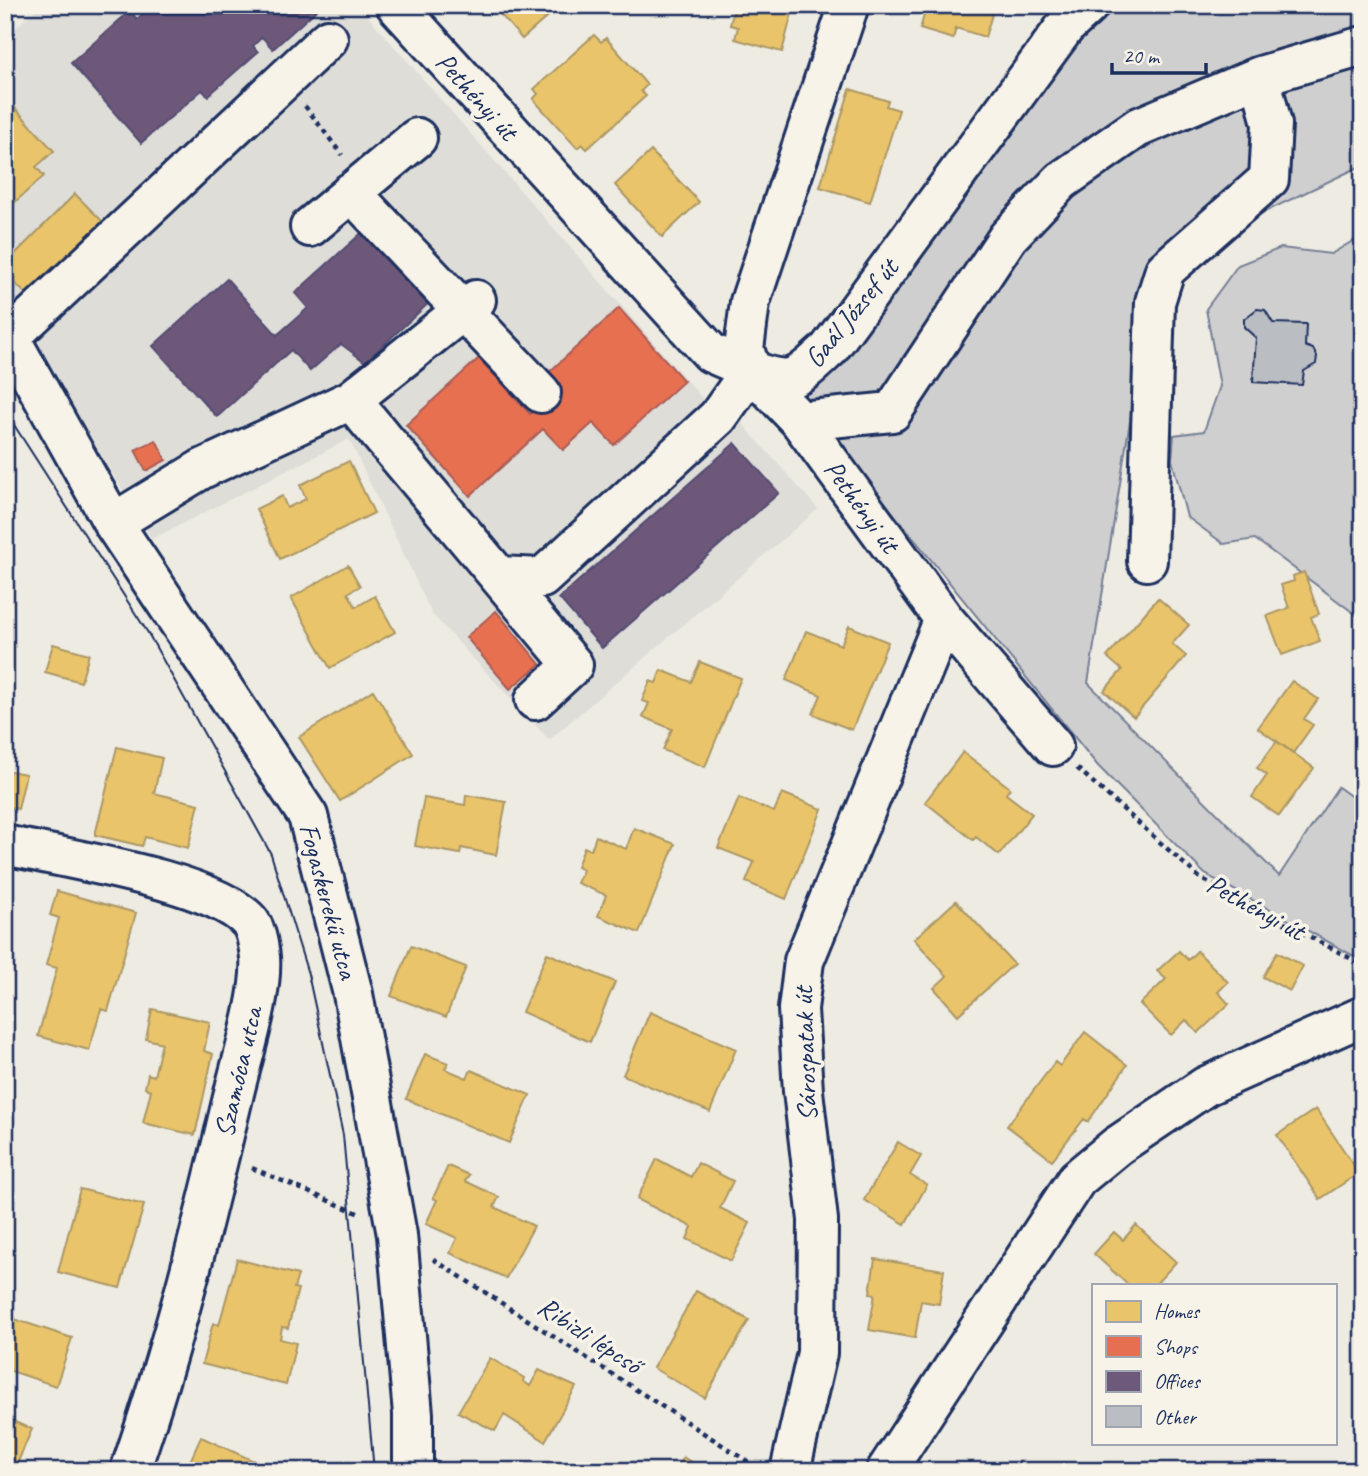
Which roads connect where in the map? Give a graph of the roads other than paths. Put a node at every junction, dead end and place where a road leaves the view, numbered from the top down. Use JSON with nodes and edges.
{"nodes":[{"id":1,"x":396,"y":5,"type":"edge"},
{"id":2,"x":849,"y":5,"type":"edge"},
{"id":3,"x":1089,"y":5,"type":"edge"},
{"id":4,"x":328,"y":39,"type":"dead end"},
{"id":5,"x":1363,"y":46,"type":"edge"},
{"id":6,"x":1260,"y":76,"type":"junction"},
{"id":7,"x":417,"y":138,"type":"dead end"},
{"id":8,"x":357,"y":187,"type":"junction"},
{"id":9,"x":310,"y":226,"type":"dead end"},
{"id":10,"x":469,"y":305,"type":"junction"},
{"id":11,"x":8,"y":333,"type":"edge"},
{"id":12,"x":751,"y":370,"type":"junction"},
{"id":13,"x":541,"y":393,"type":"dead end"},
{"id":14,"x":351,"y":400,"type":"junction"},
{"id":15,"x":800,"y":421,"type":"junction"},
{"id":16,"x":113,"y":523,"type":"junction"},
{"id":17,"x":1147,"y":561,"type":"dead end"},
{"id":18,"x":499,"y":576,"type":"junction"},
{"id":19,"x":944,"y":619,"type":"junction"},
{"id":20,"x":535,"y":700,"type":"dead end"},
{"id":21,"x":1053,"y":746,"type":"road end"},
{"id":22,"x":5,"y":845,"type":"edge"},
{"id":23,"x":1363,"y":1016,"type":"edge"},
{"id":24,"x":130,"y":1471,"type":"edge"},
{"id":25,"x":413,"y":1471,"type":"edge"},
{"id":26,"x":790,"y":1471,"type":"edge"},
{"id":27,"x":886,"y":1471,"type":"edge"}],
"edges":[{"from":1,"to":12,"type":"street","name":"Pethényi út"},
{"from":2,"to":12,"type":"street"},
{"from":3,"to":12,"type":"street","name":"Gaál József út"},
{"from":4,"to":11,"type":"street"},
{"from":5,"to":6,"type":"street"},
{"from":6,"to":15,"type":"street"},
{"from":6,"to":17,"type":"street"},
{"from":7,"to":8,"type":"street"},
{"from":8,"to":9,"type":"street"},
{"from":8,"to":10,"type":"street"},
{"from":10,"to":13,"type":"street"},
{"from":10,"to":14,"type":"street"},
{"from":11,"to":16,"type":"street","name":"Fogaskerekű utca"},
{"from":12,"to":15,"type":"street","name":"Pethényi út"},
{"from":12,"to":18,"type":"street"},
{"from":14,"to":16,"type":"street"},
{"from":14,"to":18,"type":"street"},
{"from":15,"to":19,"type":"street","name":"Pethényi út"},
{"from":16,"to":25,"type":"street","name":"Fogaskerekű utca"},
{"from":18,"to":20,"type":"street"},
{"from":19,"to":21,"type":"street","name":"Pethényi út"},
{"from":19,"to":26,"type":"street","name":"Sárospatak út"},
{"from":22,"to":24,"type":"street","name":"Szamóca utca"},
{"from":23,"to":27,"type":"street"}]}
